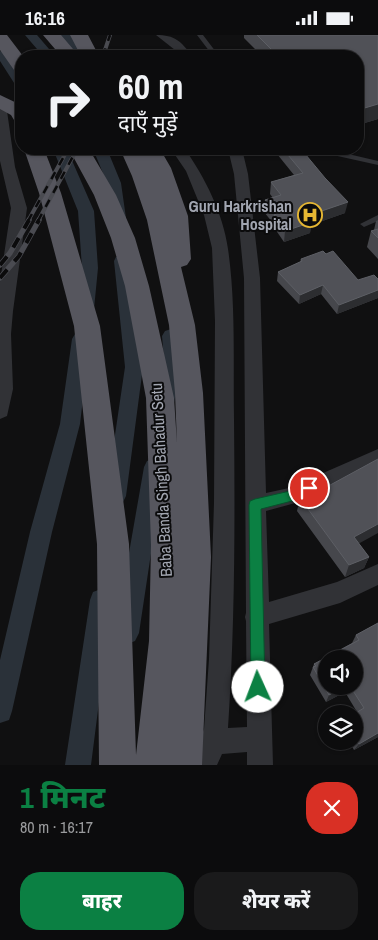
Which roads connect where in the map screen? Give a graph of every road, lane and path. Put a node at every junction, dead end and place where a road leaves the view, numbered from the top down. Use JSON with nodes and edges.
{"nodes":[{"id":1,"x":52,"y":35,"type":"edge"},
{"id":2,"x":162,"y":35,"type":"edge"},
{"id":3,"x":200,"y":35,"type":"edge"},
{"id":4,"x":0,"y":38,"type":"edge"},
{"id":5,"x":82,"y":50,"type":"edge"},
{"id":6,"x":181,"y":50,"type":"edge"},
{"id":7,"x":211,"y":50,"type":"edge"},
{"id":8,"x":15,"y":58,"type":"edge"},
{"id":9,"x":0,"y":101,"type":"edge"},
{"id":10,"x":15,"y":109,"type":"edge"},
{"id":11,"x":0,"y":111,"type":"edge"},
{"id":12,"x":36,"y":155,"type":"edge"},
{"id":13,"x":82,"y":155,"type":"edge"},
{"id":14,"x":133,"y":155,"type":"edge"},
{"id":15,"x":153,"y":155,"type":"edge"},
{"id":16,"x":182,"y":155,"type":"edge"},
{"id":17,"x":236,"y":155,"type":"edge"},
{"id":18,"x":344,"y":155,"type":"edge"},
{"id":19,"x":378,"y":163,"type":"edge"},
{"id":20,"x":378,"y":218,"type":"edge"},
{"id":21,"x":364,"y":224,"type":"dead end"},
{"id":22,"x":182,"y":325,"type":"junction"},
{"id":23,"x":0,"y":411,"type":"edge"},
{"id":24,"x":378,"y":457,"type":"edge"},
{"id":25,"x":255,"y":505,"type":"junction"},
{"id":26,"x":378,"y":574,"type":"edge"},
{"id":27,"x":256,"y":617,"type":"junction"},
{"id":28,"x":260,"y":739,"type":"junction"},
{"id":29,"x":213,"y":741,"type":"junction"},
{"id":30,"x":118,"y":765,"type":"edge"},
{"id":31,"x":154,"y":765,"type":"edge"},
{"id":32,"x":183,"y":765,"type":"edge"},
{"id":33,"x":204,"y":765,"type":"edge"},
{"id":34,"x":260,"y":765,"type":"edge"}],
"edges":[{"from":1,"to":5,"type":"highway"},
{"from":2,"to":6,"type":"street"},
{"from":3,"to":7,"type":"lane"},
{"from":4,"to":8,"type":"highway"},
{"from":9,"to":10,"type":"highway"},
{"from":11,"to":23,"type":"street"},
{"from":12,"to":30,"type":"highway"},
{"from":13,"to":31,"type":"highway","name":"Baba Banda Singh Bahadur Setu"},
{"from":14,"to":22,"type":"highway","name":"Baba Banda Singh Bahadur Setu"},
{"from":15,"to":22,"type":"highway"},
{"from":16,"to":29,"type":"street"},
{"from":17,"to":25,"type":"street"},
{"from":18,"to":19,"type":"lane"},
{"from":20,"to":21,"type":"lane"},
{"from":22,"to":32,"type":"highway","name":"Baba Banda Singh Bahadur Setu"},
{"from":24,"to":25,"type":"street"},
{"from":25,"to":27,"type":"street"},
{"from":26,"to":27,"type":"street"},
{"from":27,"to":28,"type":"street"},
{"from":28,"to":29,"type":"street"},
{"from":28,"to":34,"type":"street"},
{"from":29,"to":33,"type":"street"}]}
